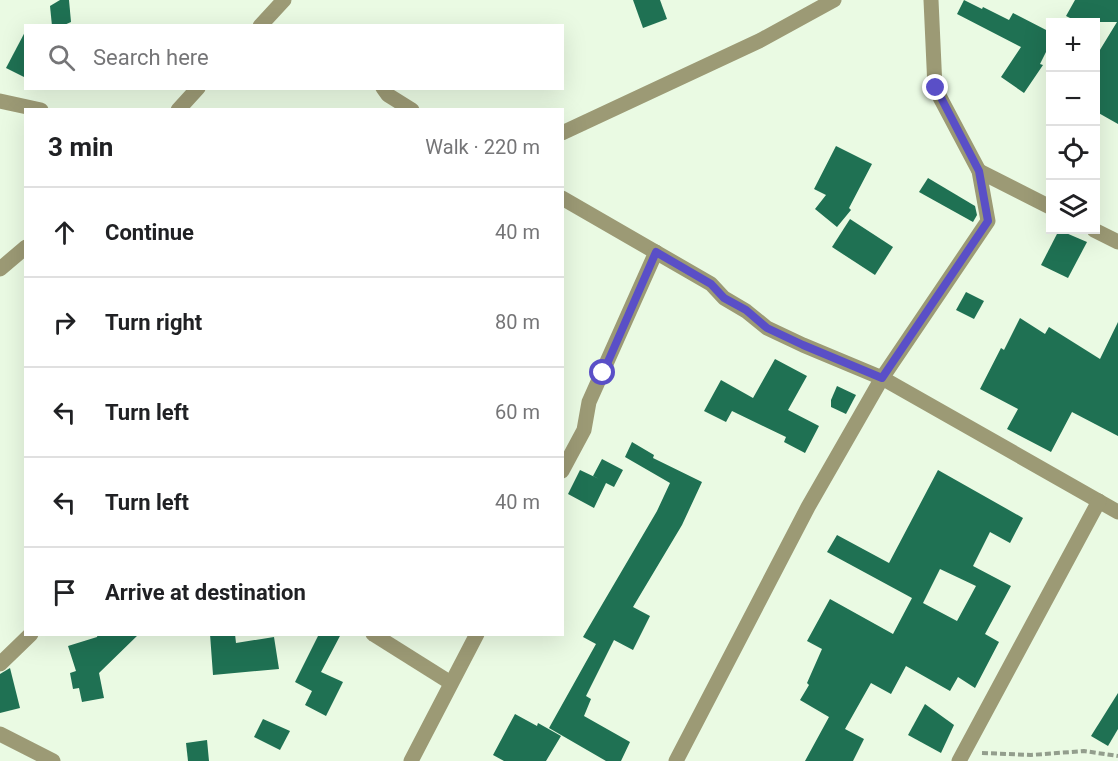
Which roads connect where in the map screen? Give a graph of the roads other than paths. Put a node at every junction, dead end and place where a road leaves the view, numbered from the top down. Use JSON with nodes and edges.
{"nodes":[{"id":1,"x":284,"y":0,"type":"edge"},
{"id":2,"x":834,"y":0,"type":"edge"},
{"id":3,"x":931,"y":0,"type":"edge"},
{"id":4,"x":262,"y":24,"type":"edge"},
{"id":5,"x":196,"y":90,"type":"edge"},
{"id":6,"x":384,"y":90,"type":"edge"},
{"id":7,"x":0,"y":101,"type":"edge"},
{"id":8,"x":31,"y":108,"type":"edge"},
{"id":9,"x":180,"y":108,"type":"edge"},
{"id":10,"x":409,"y":108,"type":"edge"},
{"id":11,"x":564,"y":132,"type":"edge"},
{"id":12,"x":979,"y":171,"type":"junction"},
{"id":13,"x":564,"y":199,"type":"edge"},
{"id":14,"x":1046,"y":205,"type":"edge"},
{"id":15,"x":1100,"y":233,"type":"edge"},
{"id":16,"x":1118,"y":242,"type":"edge"},
{"id":17,"x":24,"y":249,"type":"edge"},
{"id":18,"x":656,"y":252,"type":"junction"},
{"id":19,"x":0,"y":269,"type":"edge"},
{"id":20,"x":882,"y":378,"type":"junction"},
{"id":21,"x":564,"y":467,"type":"edge"},
{"id":22,"x":1099,"y":501,"type":"junction"},
{"id":23,"x":1118,"y":512,"type":"edge"},
{"id":24,"x":29,"y":636,"type":"edge"},
{"id":25,"x":376,"y":636,"type":"edge"},
{"id":26,"x":476,"y":636,"type":"edge"},
{"id":27,"x":0,"y":664,"type":"edge"},
{"id":28,"x":451,"y":683,"type":"junction"},
{"id":29,"x":0,"y":734,"type":"edge"},
{"id":30,"x":961,"y":756,"type":"edge"},
{"id":31,"x":53,"y":761,"type":"edge"},
{"id":32,"x":411,"y":761,"type":"edge"},
{"id":33,"x":676,"y":761,"type":"edge"}],
"edges":[{"from":1,"to":4,"type":"street"},
{"from":2,"to":11,"type":"street"},
{"from":3,"to":12,"type":"street"},
{"from":5,"to":9,"type":"street"},
{"from":6,"to":10,"type":"street"},
{"from":7,"to":8,"type":"street"},
{"from":12,"to":14,"type":"street"},
{"from":12,"to":20,"type":"street"},
{"from":13,"to":18,"type":"street"},
{"from":15,"to":16,"type":"street"},
{"from":17,"to":19,"type":"street"},
{"from":18,"to":20,"type":"street"},
{"from":18,"to":21,"type":"street"},
{"from":20,"to":22,"type":"street"},
{"from":20,"to":33,"type":"street"},
{"from":22,"to":23,"type":"street"},
{"from":22,"to":30,"type":"street"},
{"from":24,"to":27,"type":"street"},
{"from":25,"to":28,"type":"street"},
{"from":26,"to":28,"type":"street"},
{"from":28,"to":32,"type":"street"},
{"from":29,"to":31,"type":"street"}]}
